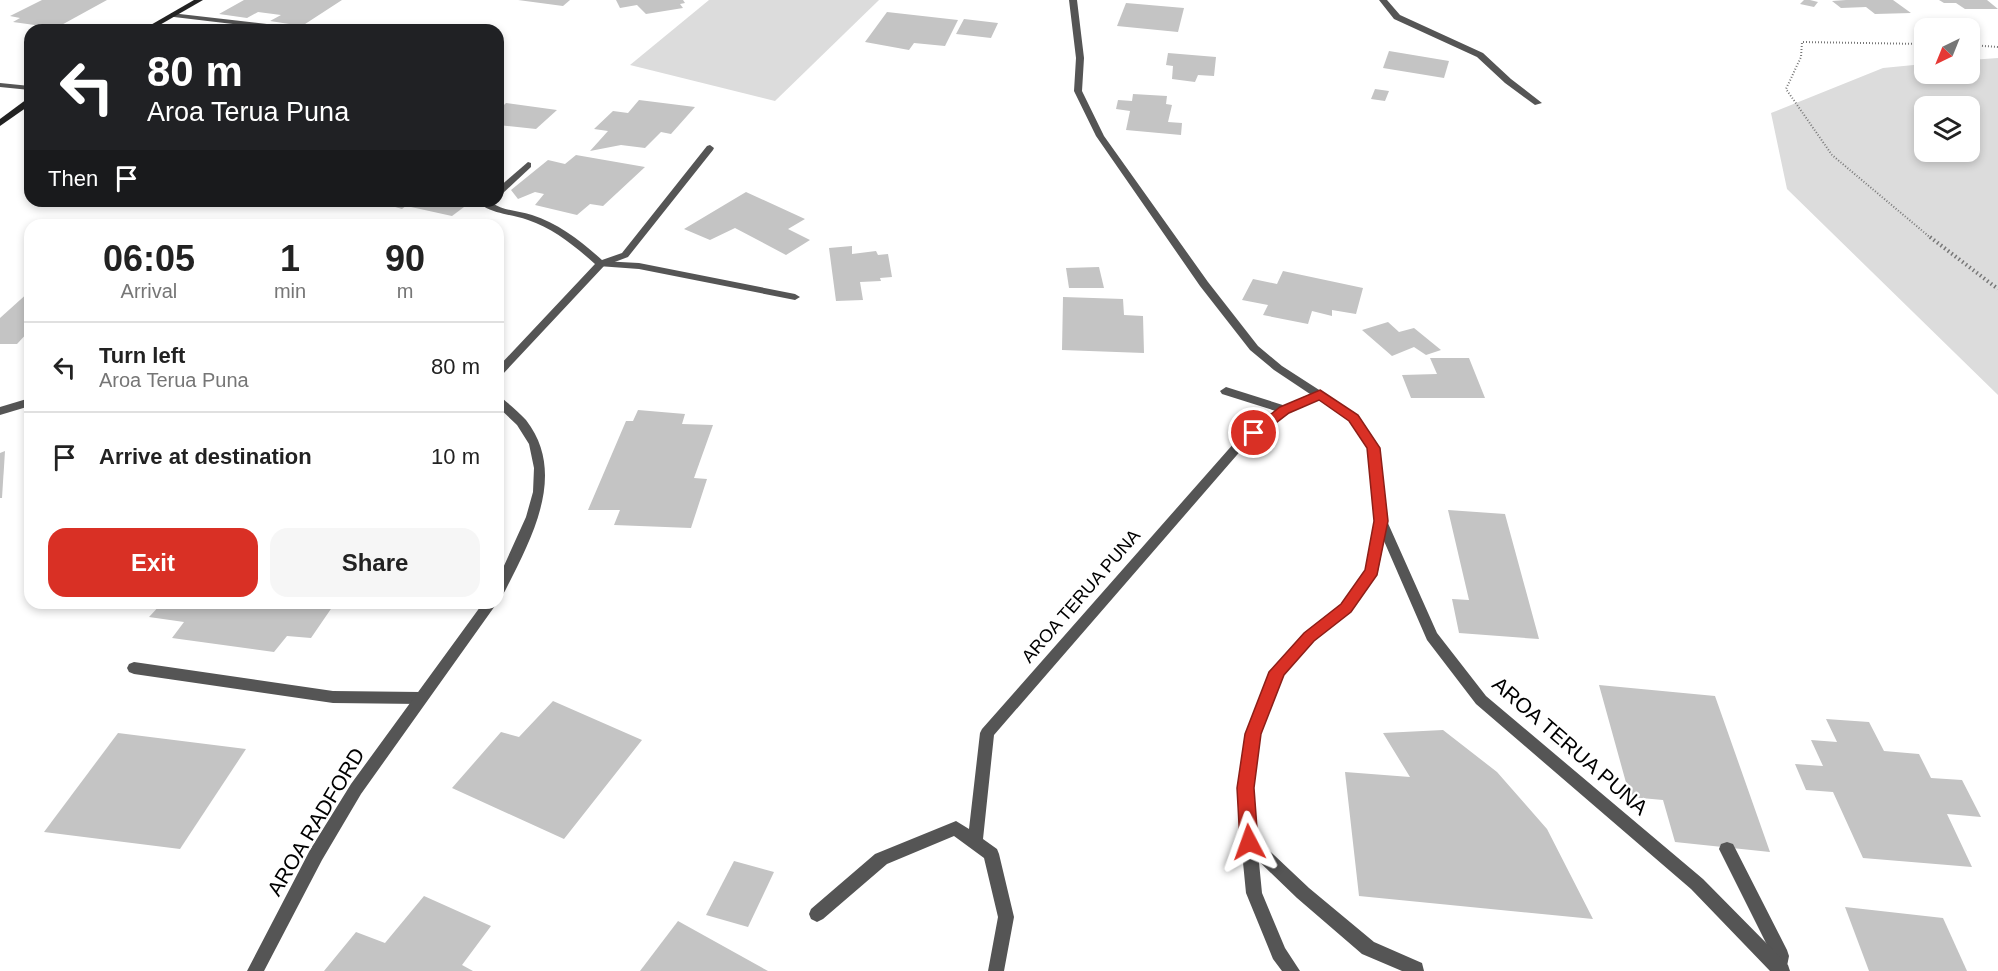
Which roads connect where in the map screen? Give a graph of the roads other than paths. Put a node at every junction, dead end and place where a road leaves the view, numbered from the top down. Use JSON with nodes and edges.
{"nodes":[{"id":1,"x":199,"y":0,"type":"edge"},
{"id":2,"x":1073,"y":0,"type":"edge"},
{"id":3,"x":1383,"y":0,"type":"edge"},
{"id":4,"x":174,"y":15,"type":"junction"},
{"id":5,"x":157,"y":24,"type":"edge"},
{"id":6,"x":250,"y":24,"type":"edge"},
{"id":7,"x":0,"y":85,"type":"edge"},
{"id":8,"x":24,"y":87,"type":"edge"},
{"id":9,"x":1538,"y":103,"type":"dead end"},
{"id":10,"x":24,"y":105,"type":"edge"},
{"id":11,"x":0,"y":123,"type":"edge"},
{"id":12,"x":710,"y":148,"type":"dead end"},
{"id":13,"x":528,"y":165,"type":"dead end"},
{"id":14,"x":504,"y":187,"type":"edge"},
{"id":15,"x":493,"y":207,"type":"edge"},
{"id":16,"x":601,"y":264,"type":"junction"},
{"id":17,"x":795,"y":297,"type":"dead end"},
{"id":18,"x":504,"y":367,"type":"edge"},
{"id":19,"x":1226,"y":391,"type":"dead end"},
{"id":20,"x":1320,"y":394,"type":"junction"},
{"id":21,"x":24,"y":404,"type":"edge"},
{"id":22,"x":504,"y":407,"type":"edge"},
{"id":23,"x":1285,"y":410,"type":"junction"},
{"id":24,"x":0,"y":411,"type":"edge"},
{"id":25,"x":1381,"y":521,"type":"junction"},
{"id":26,"x":504,"y":579,"type":"edge"},
{"id":27,"x":486,"y":609,"type":"edge"},
{"id":28,"x":134,"y":668,"type":"dead end"},
{"id":29,"x":420,"y":698,"type":"junction"},
{"id":30,"x":1249,"y":842,"type":"junction"},
{"id":31,"x":975,"y":843,"type":"junction"},
{"id":32,"x":1727,"y":849,"type":"dead end"},
{"id":33,"x":817,"y":914,"type":"dead end"},
{"id":34,"x":1416,"y":969,"type":"dead end"},
{"id":35,"x":1781,"y":969,"type":"edge"},
{"id":36,"x":255,"y":971,"type":"edge"},
{"id":37,"x":996,"y":971,"type":"edge"},
{"id":38,"x":1292,"y":971,"type":"edge"}],
"edges":[{"from":1,"to":4,"type":"main road"},
{"from":2,"to":20,"type":"street","name":"AROA TERUA PUNA"},
{"from":3,"to":9,"type":"street"},
{"from":4,"to":5,"type":"main road"},
{"from":4,"to":6,"type":"street"},
{"from":7,"to":8,"type":"street"},
{"from":10,"to":11,"type":"main road"},
{"from":12,"to":16,"type":"street"},
{"from":13,"to":14,"type":"street"},
{"from":15,"to":16,"type":"street"},
{"from":16,"to":17,"type":"street"},
{"from":16,"to":18,"type":"street"},
{"from":19,"to":23,"type":"street"},
{"from":20,"to":23,"type":"street","name":"AROA TERUA PUNA"},
{"from":20,"to":25,"type":"street","name":"AROA TERUA PUNA"},
{"from":21,"to":24,"type":"street"},
{"from":22,"to":26,"type":"street"},
{"from":23,"to":31,"type":"street","name":"AROA TERUA PUNA"},
{"from":25,"to":30,"type":"street","name":"AROA TERUA PUNA"},
{"from":25,"to":35,"type":"street","name":"AROA TERUA PUNA"},
{"from":27,"to":29,"type":"street","name":"AROA RADFORD"},
{"from":28,"to":29,"type":"street"},
{"from":29,"to":36,"type":"street","name":"AROA RADFORD"},
{"from":30,"to":34,"type":"street"},
{"from":30,"to":38,"type":"street","name":"AROA TERUA PUNA"},
{"from":31,"to":33,"type":"street"},
{"from":31,"to":37,"type":"street"},
{"from":32,"to":35,"type":"street","name":"AROA TERUA PUNA"}]}
